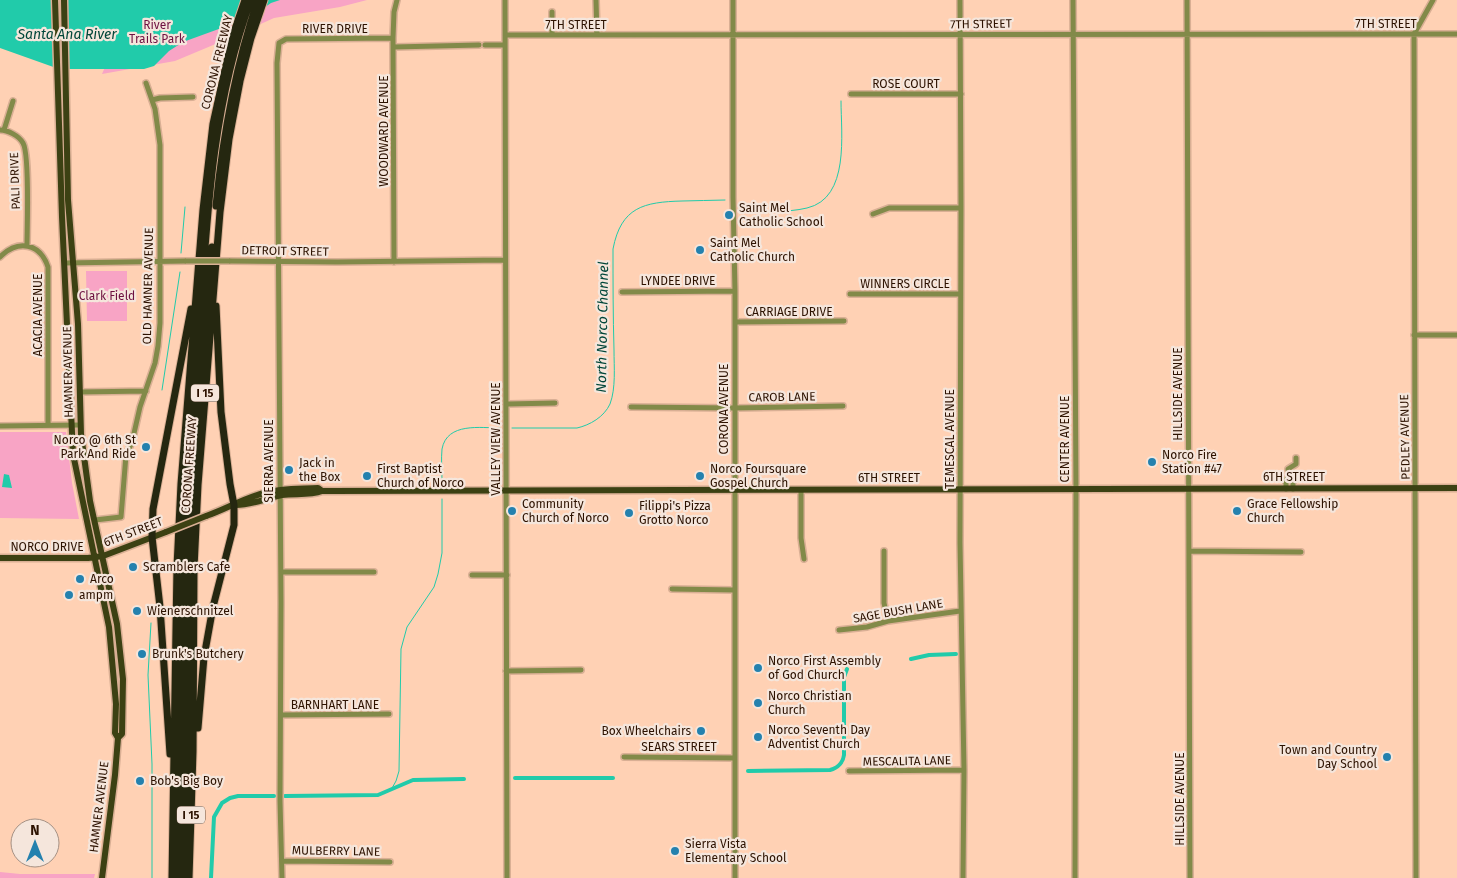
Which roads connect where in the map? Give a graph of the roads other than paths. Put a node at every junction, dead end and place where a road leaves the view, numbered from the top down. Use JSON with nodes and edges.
{"nodes":[{"id":1,"x":55,"y":0,"type":"edge"},
{"id":2,"x":64,"y":0,"type":"edge"},
{"id":3,"x":245,"y":0,"type":"edge"},
{"id":4,"x":251,"y":0,"type":"edge"},
{"id":5,"x":258,"y":0,"type":"edge"},
{"id":6,"x":264,"y":0,"type":"edge"},
{"id":7,"x":396,"y":0,"type":"edge"},
{"id":8,"x":505,"y":0,"type":"edge"},
{"id":9,"x":596,"y":0,"type":"edge"},
{"id":10,"x":733,"y":0,"type":"edge"},
{"id":11,"x":960,"y":0,"type":"edge"},
{"id":12,"x":1073,"y":0,"type":"edge"},
{"id":13,"x":1187,"y":0,"type":"edge"},
{"id":14,"x":1433,"y":0,"type":"edge"},
{"id":15,"x":552,"y":12,"type":"dead end"},
{"id":16,"x":960,"y":34,"type":"junction"},
{"id":17,"x":1073,"y":34,"type":"junction"},
{"id":18,"x":1187,"y":34,"type":"junction"},
{"id":19,"x":1414,"y":34,"type":"junction"},
{"id":20,"x":1457,"y":34,"type":"edge"},
{"id":21,"x":505,"y":35,"type":"junction"},
{"id":22,"x":552,"y":35,"type":"junction"},
{"id":23,"x":597,"y":35,"type":"junction"},
{"id":24,"x":732,"y":36,"type":"junction"},
{"id":25,"x":242,"y":38,"type":"junction"},
{"id":26,"x":393,"y":38,"type":"junction"},
{"id":27,"x":279,"y":43,"type":"joint"},
{"id":28,"x":505,"y":45,"type":"junction"},
{"id":29,"x":394,"y":47,"type":"junction"},
{"id":30,"x":146,"y":84,"type":"dead end"},
{"id":31,"x":852,"y":94,"type":"dead end"},
{"id":32,"x":961,"y":94,"type":"junction"},
{"id":33,"x":193,"y":97,"type":"dead end"},
{"id":34,"x":152,"y":100,"type":"junction"},
{"id":35,"x":14,"y":102,"type":"dead end"},
{"id":36,"x":2,"y":130,"type":"edge"},
{"id":37,"x":962,"y":208,"type":"junction"},
{"id":38,"x":873,"y":214,"type":"dead end"},
{"id":39,"x":27,"y":245,"type":"junction"},
{"id":40,"x":0,"y":257,"type":"edge"},
{"id":41,"x":506,"y":260,"type":"junction"},
{"id":42,"x":159,"y":261,"type":"junction"},
{"id":43,"x":278,"y":261,"type":"junction"},
{"id":44,"x":394,"y":262,"type":"junction"},
{"id":45,"x":64,"y":263,"type":"junction"},
{"id":46,"x":73,"y":263,"type":"junction"},
{"id":47,"x":198,"y":272,"type":"junction"},
{"id":48,"x":214,"y":273,"type":"junction"},
{"id":49,"x":735,"y":291,"type":"junction"},
{"id":50,"x":622,"y":292,"type":"dead end"},
{"id":51,"x":850,"y":294,"type":"dead end"},
{"id":52,"x":960,"y":294,"type":"junction"},
{"id":53,"x":844,"y":321,"type":"dead end"},
{"id":54,"x":735,"y":322,"type":"junction"},
{"id":55,"x":1414,"y":335,"type":"junction"},
{"id":56,"x":1457,"y":335,"type":"edge"},
{"id":57,"x":146,"y":391,"type":"junction"},
{"id":58,"x":80,"y":392,"type":"junction"},
{"id":59,"x":555,"y":403,"type":"dead end"},
{"id":60,"x":506,"y":404,"type":"junction"},
{"id":61,"x":843,"y":406,"type":"dead end"},
{"id":62,"x":631,"y":407,"type":"dead end"},
{"id":63,"x":734,"y":408,"type":"junction"},
{"id":64,"x":72,"y":425,"type":"junction"},
{"id":65,"x":80,"y":425,"type":"junction"},
{"id":66,"x":0,"y":426,"type":"edge"},
{"id":67,"x":48,"y":426,"type":"junction"},
{"id":68,"x":1296,"y":458,"type":"dead end"},
{"id":69,"x":961,"y":488,"type":"junction"},
{"id":70,"x":1416,"y":488,"type":"junction"},
{"id":71,"x":1457,"y":488,"type":"edge"},
{"id":72,"x":1076,"y":489,"type":"junction"},
{"id":73,"x":1189,"y":489,"type":"junction"},
{"id":74,"x":1290,"y":489,"type":"junction"},
{"id":75,"x":507,"y":490,"type":"junction"},
{"id":76,"x":734,"y":490,"type":"junction"},
{"id":77,"x":801,"y":490,"type":"junction"},
{"id":78,"x":280,"y":492,"type":"junction"},
{"id":79,"x":234,"y":505,"type":"junction"},
{"id":80,"x":95,"y":520,"type":"junction"},
{"id":81,"x":152,"y":538,"type":"junction"},
{"id":82,"x":884,"y":550,"type":"dead end"},
{"id":83,"x":1190,"y":552,"type":"junction"},
{"id":84,"x":1301,"y":552,"type":"dead end"},
{"id":85,"x":103,"y":556,"type":"junction"},
{"id":86,"x":94,"y":557,"type":"junction"},
{"id":87,"x":0,"y":558,"type":"edge"},
{"id":88,"x":804,"y":559,"type":"dead end"},
{"id":89,"x":281,"y":572,"type":"junction"},
{"id":90,"x":374,"y":572,"type":"dead end"},
{"id":91,"x":472,"y":575,"type":"dead end"},
{"id":92,"x":507,"y":575,"type":"junction"},
{"id":93,"x":672,"y":589,"type":"dead end"},
{"id":94,"x":734,"y":590,"type":"junction"},
{"id":95,"x":106,"y":608,"type":"junction"},
{"id":96,"x":960,"y":611,"type":"junction"},
{"id":97,"x":888,"y":621,"type":"junction"},
{"id":98,"x":117,"y":624,"type":"junction"},
{"id":99,"x":839,"y":630,"type":"dead end"},
{"id":100,"x":580,"y":670,"type":"dead end"},
{"id":101,"x":506,"y":671,"type":"junction"},
{"id":102,"x":389,"y":714,"type":"dead end"},
{"id":103,"x":281,"y":715,"type":"junction"},
{"id":104,"x":118,"y":738,"type":"junction"},
{"id":105,"x":193,"y":752,"type":"junction"},
{"id":106,"x":624,"y":757,"type":"dead end"},
{"id":107,"x":735,"y":758,"type":"junction"},
{"id":108,"x":964,"y":770,"type":"junction"},
{"id":109,"x":849,"y":771,"type":"dead end"},
{"id":110,"x":173,"y":820,"type":"junction"},
{"id":111,"x":283,"y":861,"type":"junction"},
{"id":112,"x":390,"y":862,"type":"dead end"},
{"id":113,"x":102,"y":878,"type":"edge"},
{"id":114,"x":172,"y":878,"type":"edge"},
{"id":115,"x":178,"y":878,"type":"edge"},
{"id":116,"x":183,"y":878,"type":"edge"},
{"id":117,"x":189,"y":878,"type":"edge"},
{"id":118,"x":282,"y":878,"type":"edge"},
{"id":119,"x":507,"y":878,"type":"edge"},
{"id":120,"x":735,"y":878,"type":"edge"},
{"id":121,"x":963,"y":878,"type":"edge"},
{"id":122,"x":1075,"y":878,"type":"edge"},
{"id":123,"x":1190,"y":878,"type":"edge"},
{"id":124,"x":1416,"y":878,"type":"edge"}],
"edges":[{"from":1,"to":45,"type":"main road","name":"HAMNER AVENUE"},
{"from":2,"to":46,"type":"main road","name":"HAMNER AVENUE"},
{"from":3,"to":25,"type":"highway","name":"CORONA FREEWAY","number":"I 15"},
{"from":4,"to":25,"type":"highway"},
{"from":5,"to":25,"type":"highway"},
{"from":6,"to":25,"type":"highway","name":"CORONA FREEWAY","number":"I 15"},
{"from":7,"to":26,"type":"street","name":"WOODWARD AVENUE"},
{"from":8,"to":21,"type":"street","name":"VALLEY VIEW AVENUE"},
{"from":9,"to":23,"type":"street"},
{"from":10,"to":24,"type":"street","name":"CORONA AVENUE"},
{"from":11,"to":16,"type":"street","name":"TEMESCAL AVENUE"},
{"from":12,"to":17,"type":"street","name":"CENTER AVENUE"},
{"from":13,"to":18,"type":"street","name":"HILLSIDE AVENUE"},
{"from":14,"to":19,"type":"street","name":"PEDLEY AVENUE"},
{"from":15,"to":22,"type":"street"},
{"from":16,"to":17,"type":"street","name":"7TH STREET"},
{"from":16,"to":24,"type":"street","name":"7TH STREET"},
{"from":16,"to":32,"type":"street","name":"TEMESCAL AVENUE"},
{"from":17,"to":18,"type":"street","name":"7TH STREET"},
{"from":17,"to":72,"type":"street","name":"CENTER AVENUE"},
{"from":18,"to":19,"type":"street","name":"7TH STREET"},
{"from":18,"to":73,"type":"street","name":"HILLSIDE AVENUE"},
{"from":19,"to":20,"type":"street","name":"7TH STREET"},
{"from":19,"to":55,"type":"street","name":"PEDLEY AVENUE"},
{"from":21,"to":22,"type":"street","name":"7TH STREET"},
{"from":21,"to":28,"type":"street","name":"VALLEY VIEW AVENUE"},
{"from":22,"to":23,"type":"street","name":"7TH STREET"},
{"from":23,"to":24,"type":"street","name":"7TH STREET"},
{"from":24,"to":49,"type":"street","name":"CORONA AVENUE"},
{"from":25,"to":47,"type":"highway","name":"CORONA FREEWAY","number":"I 15"},
{"from":25,"to":48,"type":"highway","name":"CORONA FREEWAY","number":"I 15"},
{"from":25,"to":115,"type":"highway"},
{"from":25,"to":116,"type":"highway"},
{"from":26,"to":27,"type":"street","name":"RIVER DRIVE"},
{"from":26,"to":29,"type":"street","name":"WOODWARD AVENUE"},
{"from":27,"to":43,"type":"street","name":"SIERRA AVENUE"},
{"from":28,"to":29,"type":"street"},
{"from":28,"to":41,"type":"street","name":"VALLEY VIEW AVENUE"},
{"from":29,"to":44,"type":"street","name":"WOODWARD AVENUE"},
{"from":30,"to":34,"type":"street","name":"OLD HAMNER AVENUE"},
{"from":31,"to":32,"type":"street","name":"ROSE COURT"},
{"from":32,"to":37,"type":"street","name":"TEMESCAL AVENUE"},
{"from":33,"to":34,"type":"street"},
{"from":34,"to":42,"type":"street","name":"OLD HAMNER AVENUE"},
{"from":35,"to":36,"type":"street"},
{"from":36,"to":39,"type":"street","name":"PALI DRIVE"},
{"from":37,"to":38,"type":"street"},
{"from":37,"to":52,"type":"street","name":"TEMESCAL AVENUE"},
{"from":39,"to":40,"type":"street"},
{"from":39,"to":67,"type":"street","name":"ACACIA AVENUE"},
{"from":41,"to":44,"type":"street","name":"DETROIT STREET"},
{"from":41,"to":60,"type":"street","name":"VALLEY VIEW AVENUE"},
{"from":42,"to":43,"type":"street","name":"DETROIT STREET","bridge":true},
{"from":42,"to":46,"type":"street","name":"DETROIT STREET"},
{"from":42,"to":57,"type":"street","name":"OLD HAMNER AVENUE"},
{"from":43,"to":44,"type":"street","name":"DETROIT STREET"},
{"from":43,"to":78,"type":"street","name":"SIERRA AVENUE"},
{"from":45,"to":46,"type":"street","name":"DETROIT STREET"},
{"from":45,"to":64,"type":"main road","name":"HAMNER AVENUE"},
{"from":46,"to":58,"type":"main road","name":"HAMNER AVENUE"},
{"from":47,"to":81,"type":"highway"},
{"from":47,"to":110,"type":"highway","name":"CORONA FREEWAY","number":"I 15"},
{"from":48,"to":79,"type":"highway"},
{"from":48,"to":105,"type":"highway","name":"CORONA FREEWAY","number":"I 15"},
{"from":49,"to":50,"type":"street","name":"LYNDEE DRIVE"},
{"from":49,"to":54,"type":"street","name":"CORONA AVENUE"},
{"from":51,"to":52,"type":"street","name":"WINNERS CIRCLE"},
{"from":52,"to":69,"type":"street","name":"TEMESCAL AVENUE"},
{"from":53,"to":54,"type":"street","name":"CARRIAGE DRIVE"},
{"from":54,"to":63,"type":"street","name":"CORONA AVENUE"},
{"from":55,"to":56,"type":"street"},
{"from":55,"to":70,"type":"street","name":"PEDLEY AVENUE"},
{"from":57,"to":58,"type":"street"},
{"from":57,"to":80,"type":"street","name":"OLD HAMNER AVENUE"},
{"from":58,"to":65,"type":"main road","name":"HAMNER AVENUE"},
{"from":59,"to":60,"type":"street"},
{"from":60,"to":75,"type":"street","name":"VALLEY VIEW AVENUE"},
{"from":61,"to":63,"type":"street","name":"CAROB LANE"},
{"from":62,"to":63,"type":"street","name":"CAROB LANE"},
{"from":63,"to":76,"type":"street","name":"CORONA AVENUE"},
{"from":64,"to":65,"type":"street"},
{"from":64,"to":67,"type":"street"},
{"from":64,"to":86,"type":"main road","name":"HAMNER AVENUE"},
{"from":65,"to":80,"type":"main road","name":"HAMNER AVENUE"},
{"from":66,"to":67,"type":"street"},
{"from":68,"to":74,"type":"street"},
{"from":69,"to":72,"type":"main road","name":"6TH STREET"},
{"from":69,"to":77,"type":"main road","name":"6TH STREET"},
{"from":69,"to":96,"type":"street","name":"TEMESCAL AVENUE"},
{"from":70,"to":71,"type":"main road","name":"6TH STREET"},
{"from":70,"to":74,"type":"main road","name":"6TH STREET"},
{"from":70,"to":124,"type":"street","name":"PEDLEY AVENUE"},
{"from":72,"to":73,"type":"main road","name":"6TH STREET"},
{"from":72,"to":122,"type":"street","name":"CENTER AVENUE"},
{"from":73,"to":74,"type":"main road","name":"6TH STREET"},
{"from":73,"to":83,"type":"street","name":"HILLSIDE AVENUE"},
{"from":75,"to":76,"type":"main road","name":"6TH STREET"},
{"from":75,"to":78,"type":"main road","name":"6TH STREET"},
{"from":75,"to":92,"type":"street","name":"VALLEY VIEW AVENUE"},
{"from":76,"to":77,"type":"main road","name":"6TH STREET"},
{"from":76,"to":94,"type":"street","name":"CORONA AVENUE"},
{"from":77,"to":88,"type":"street"},
{"from":78,"to":79,"type":"main road","name":"6TH STREET"},
{"from":78,"to":89,"type":"street","name":"SIERRA AVENUE"},
{"from":79,"to":81,"type":"main road","name":"6TH STREET","bridge":true},
{"from":79,"to":105,"type":"highway"},
{"from":80,"to":85,"type":"main road","name":"HAMNER AVENUE"},
{"from":81,"to":85,"type":"main road","name":"6TH STREET"},
{"from":81,"to":110,"type":"highway"},
{"from":82,"to":97,"type":"street"},
{"from":83,"to":84,"type":"street"},
{"from":83,"to":123,"type":"street","name":"HILLSIDE AVENUE"},
{"from":85,"to":86,"type":"main road","name":"6TH STREET"},
{"from":85,"to":98,"type":"main road","name":"HAMNER AVENUE"},
{"from":86,"to":87,"type":"main road","name":"NORCO DRIVE"},
{"from":86,"to":95,"type":"main road","name":"HAMNER AVENUE"},
{"from":89,"to":90,"type":"street"},
{"from":89,"to":103,"type":"street","name":"SIERRA AVENUE"},
{"from":91,"to":92,"type":"street"},
{"from":92,"to":101,"type":"street","name":"VALLEY VIEW AVENUE"},
{"from":93,"to":94,"type":"street"},
{"from":94,"to":107,"type":"street","name":"CORONA AVENUE"},
{"from":95,"to":98,"type":"main road"},
{"from":95,"to":104,"type":"main road","name":"HAMNER AVENUE"},
{"from":96,"to":97,"type":"street","name":"SAGE BUSH LANE"},
{"from":96,"to":108,"type":"street","name":"TEMESCAL AVENUE"},
{"from":97,"to":99,"type":"street","name":"SAGE BUSH LANE"},
{"from":98,"to":104,"type":"main road","name":"HAMNER AVENUE"},
{"from":100,"to":101,"type":"street"},
{"from":101,"to":119,"type":"street","name":"VALLEY VIEW AVENUE"},
{"from":102,"to":103,"type":"street","name":"BARNHART LANE"},
{"from":103,"to":111,"type":"street","name":"SIERRA AVENUE"},
{"from":104,"to":113,"type":"main road","name":"HAMNER AVENUE"},
{"from":105,"to":117,"type":"highway","name":"CORONA FREEWAY","number":"I 15"},
{"from":106,"to":107,"type":"street","name":"SEARS STREET"},
{"from":107,"to":120,"type":"street","name":"CORONA AVENUE"},
{"from":108,"to":109,"type":"street","name":"MESCALITA LANE"},
{"from":108,"to":121,"type":"street","name":"TEMESCAL AVENUE"},
{"from":110,"to":114,"type":"highway","name":"CORONA FREEWAY","number":"I 15"},
{"from":111,"to":112,"type":"street","name":"MULBERRY LANE"},
{"from":111,"to":118,"type":"street","name":"SIERRA AVENUE"}]}
